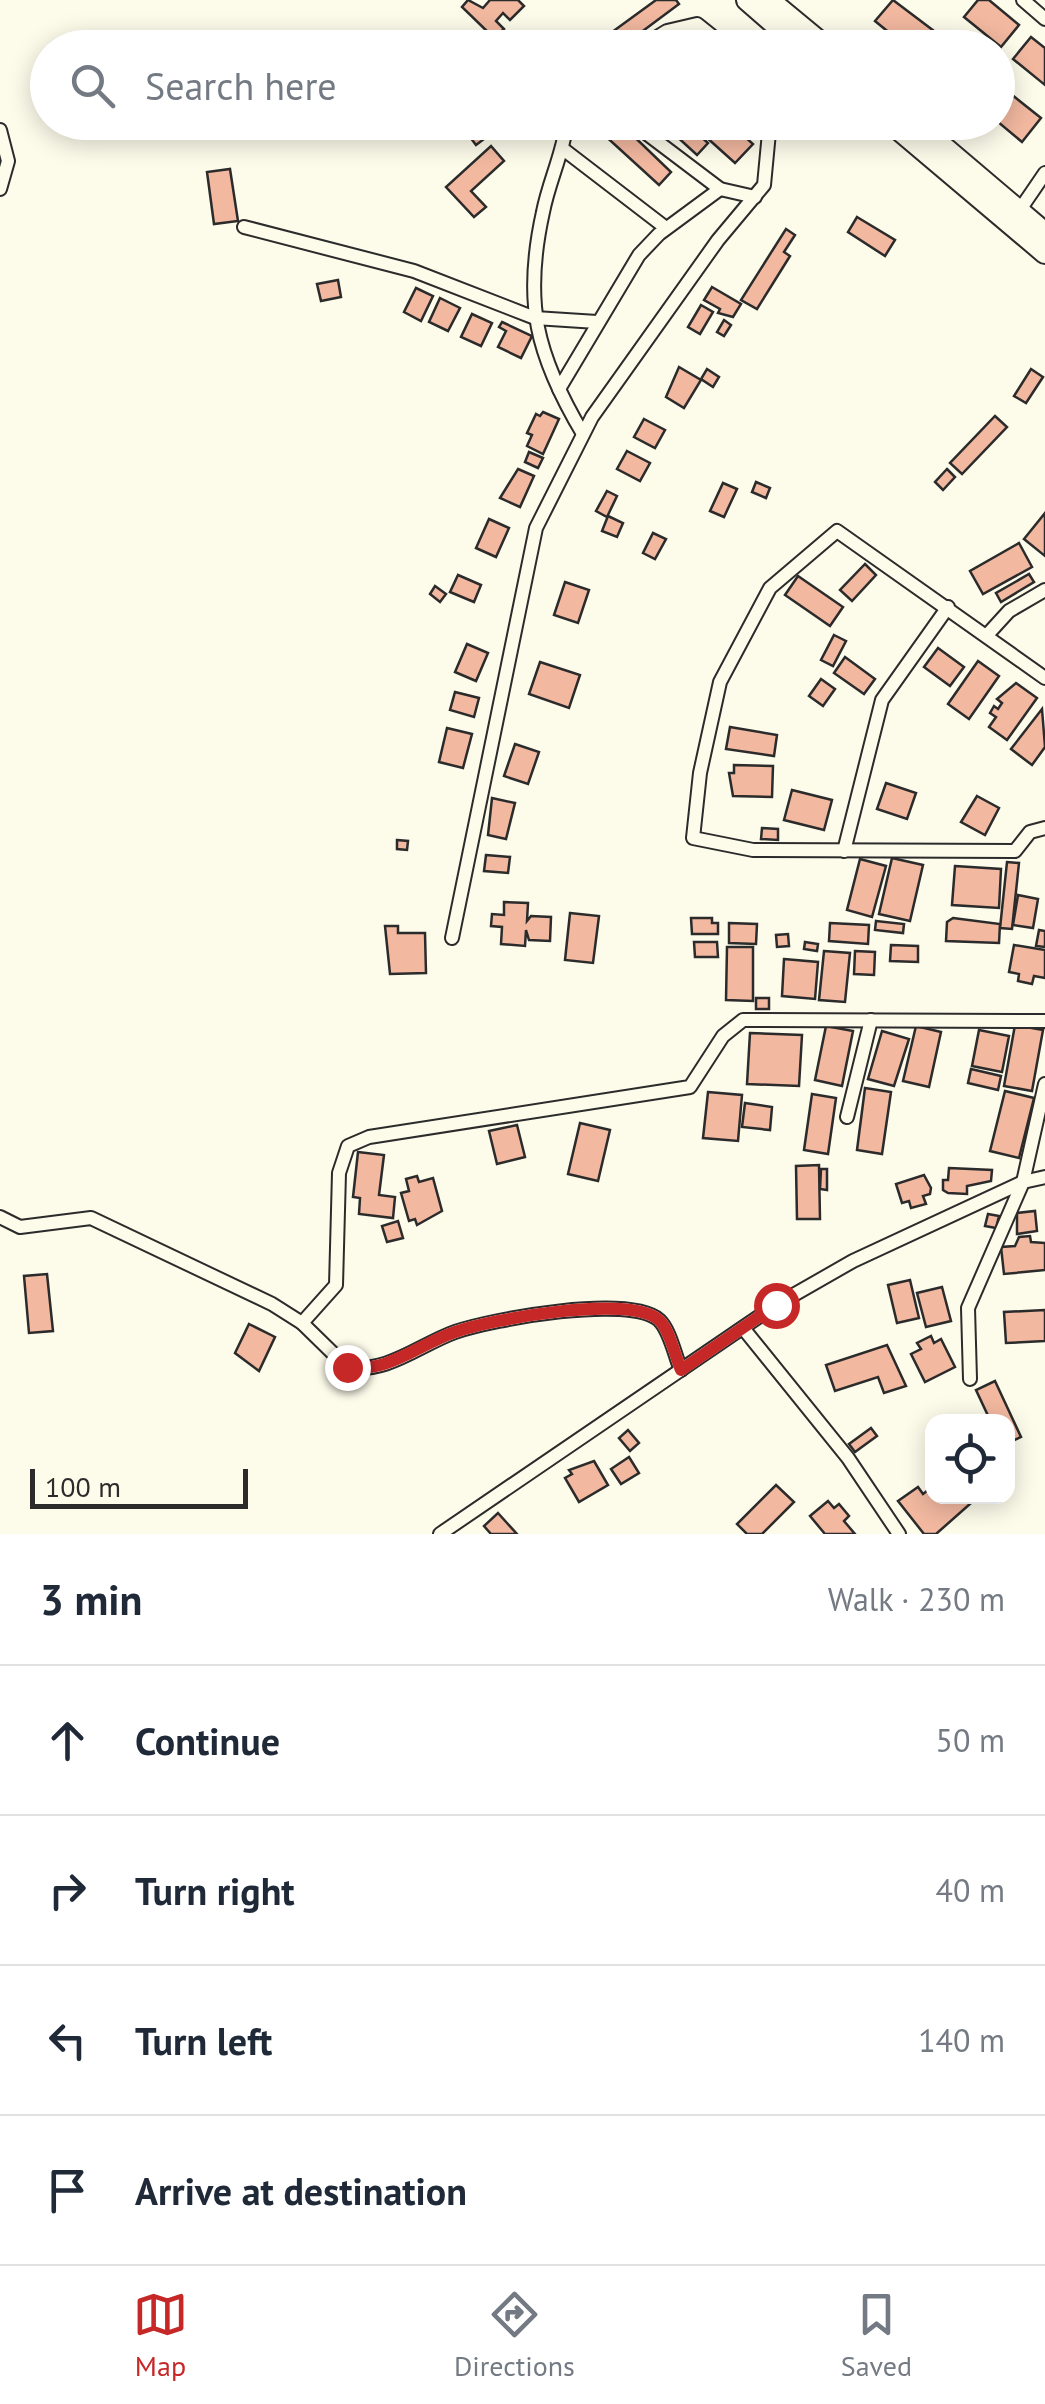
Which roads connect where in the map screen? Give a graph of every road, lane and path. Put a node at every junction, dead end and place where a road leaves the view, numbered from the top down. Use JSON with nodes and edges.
{"nodes":[{"id":1,"x":747,"y":0,"type":"edge"},
{"id":2,"x":770,"y":0,"type":"edge"},
{"id":3,"x":1023,"y":0,"type":"edge"},
{"id":4,"x":1045,"y":19,"type":"edge"},
{"id":5,"x":671,"y":30,"type":"edge"},
{"id":6,"x":704,"y":30,"type":"edge"},
{"id":7,"x":783,"y":30,"type":"edge"},
{"id":8,"x":789,"y":30,"type":"edge"},
{"id":9,"x":0,"y":130,"type":"edge"},
{"id":10,"x":565,"y":140,"type":"edge"},
{"id":11,"x":655,"y":140,"type":"edge"},
{"id":12,"x":769,"y":140,"type":"edge"},
{"id":13,"x":913,"y":140,"type":"edge"},
{"id":14,"x":933,"y":140,"type":"edge"},
{"id":15,"x":564,"y":149,"type":"junction"},
{"id":16,"x":1045,"y":173,"type":"edge"},
{"id":17,"x":0,"y":189,"type":"edge"},
{"id":18,"x":720,"y":189,"type":"junction"},
{"id":19,"x":755,"y":197,"type":"junction"},
{"id":20,"x":1014,"y":218,"type":"junction"},
{"id":21,"x":244,"y":227,"type":"dead end"},
{"id":22,"x":666,"y":228,"type":"junction"},
{"id":23,"x":1045,"y":232,"type":"edge"},
{"id":24,"x":1045,"y":253,"type":"edge"},
{"id":25,"x":535,"y":318,"type":"junction"},
{"id":26,"x":596,"y":322,"type":"junction"},
{"id":27,"x":559,"y":389,"type":"junction"},
{"id":28,"x":583,"y":434,"type":"junction"},
{"id":29,"x":1045,"y":590,"type":"edge"},
{"id":30,"x":948,"y":607,"type":"junction"},
{"id":31,"x":988,"y":634,"type":"junction"},
{"id":32,"x":1045,"y":678,"type":"edge"},
{"id":33,"x":1045,"y":828,"type":"edge"},
{"id":34,"x":844,"y":851,"type":"junction"},
{"id":35,"x":452,"y":938,"type":"dead end"},
{"id":36,"x":871,"y":1020,"type":"junction"},
{"id":37,"x":1045,"y":1021,"type":"edge"},
{"id":38,"x":1045,"y":1084,"type":"edge"},
{"id":39,"x":848,"y":1117,"type":"dead end"},
{"id":40,"x":1045,"y":1177,"type":"edge"},
{"id":41,"x":1022,"y":1182,"type":"junction"},
{"id":42,"x":0,"y":1217,"type":"edge"},
{"id":43,"x":302,"y":1323,"type":"junction"},
{"id":44,"x":743,"y":1328,"type":"junction"},
{"id":45,"x":681,"y":1370,"type":"junction"},
{"id":46,"x":970,"y":1379,"type":"dead end"},
{"id":47,"x":440,"y":1534,"type":"edge"},
{"id":48,"x":899,"y":1534,"type":"edge"}],
"edges":[{"from":1,"to":7,"type":"main road"},
{"from":2,"to":8,"type":"main road"},
{"from":3,"to":4,"type":"street"},
{"from":5,"to":6,"type":"street"},
{"from":9,"to":17,"type":"street"},
{"from":10,"to":15,"type":"street"},
{"from":11,"to":18,"type":"street"},
{"from":12,"to":19,"type":"street"},
{"from":13,"to":20,"type":"main road"},
{"from":14,"to":20,"type":"main road"},
{"from":15,"to":22,"type":"street"},
{"from":15,"to":25,"type":"street"},
{"from":16,"to":20,"type":"street"},
{"from":18,"to":19,"type":"street"},
{"from":18,"to":22,"type":"street"},
{"from":19,"to":28,"type":"street"},
{"from":20,"to":23,"type":"main road"},
{"from":20,"to":24,"type":"main road"},
{"from":21,"to":25,"type":"street"},
{"from":22,"to":26,"type":"street"},
{"from":25,"to":26,"type":"street"},
{"from":25,"to":27,"type":"street"},
{"from":26,"to":27,"type":"street"},
{"from":27,"to":28,"type":"street"},
{"from":28,"to":35,"type":"street"},
{"from":29,"to":31,"type":"street"},
{"from":30,"to":31,"type":"street"},
{"from":30,"to":34,"type":"street"},
{"from":30,"to":34,"type":"street"},
{"from":31,"to":32,"type":"street"},
{"from":33,"to":34,"type":"street"},
{"from":36,"to":37,"type":"street"},
{"from":36,"to":39,"type":"street"},
{"from":36,"to":43,"type":"street"},
{"from":38,"to":41,"type":"street"},
{"from":40,"to":41,"type":"street"},
{"from":41,"to":44,"type":"street"},
{"from":41,"to":46,"type":"street"},
{"from":42,"to":43,"type":"street"},
{"from":43,"to":45,"type":"street"},
{"from":44,"to":45,"type":"street"},
{"from":44,"to":48,"type":"street"},
{"from":45,"to":47,"type":"street"}]}
